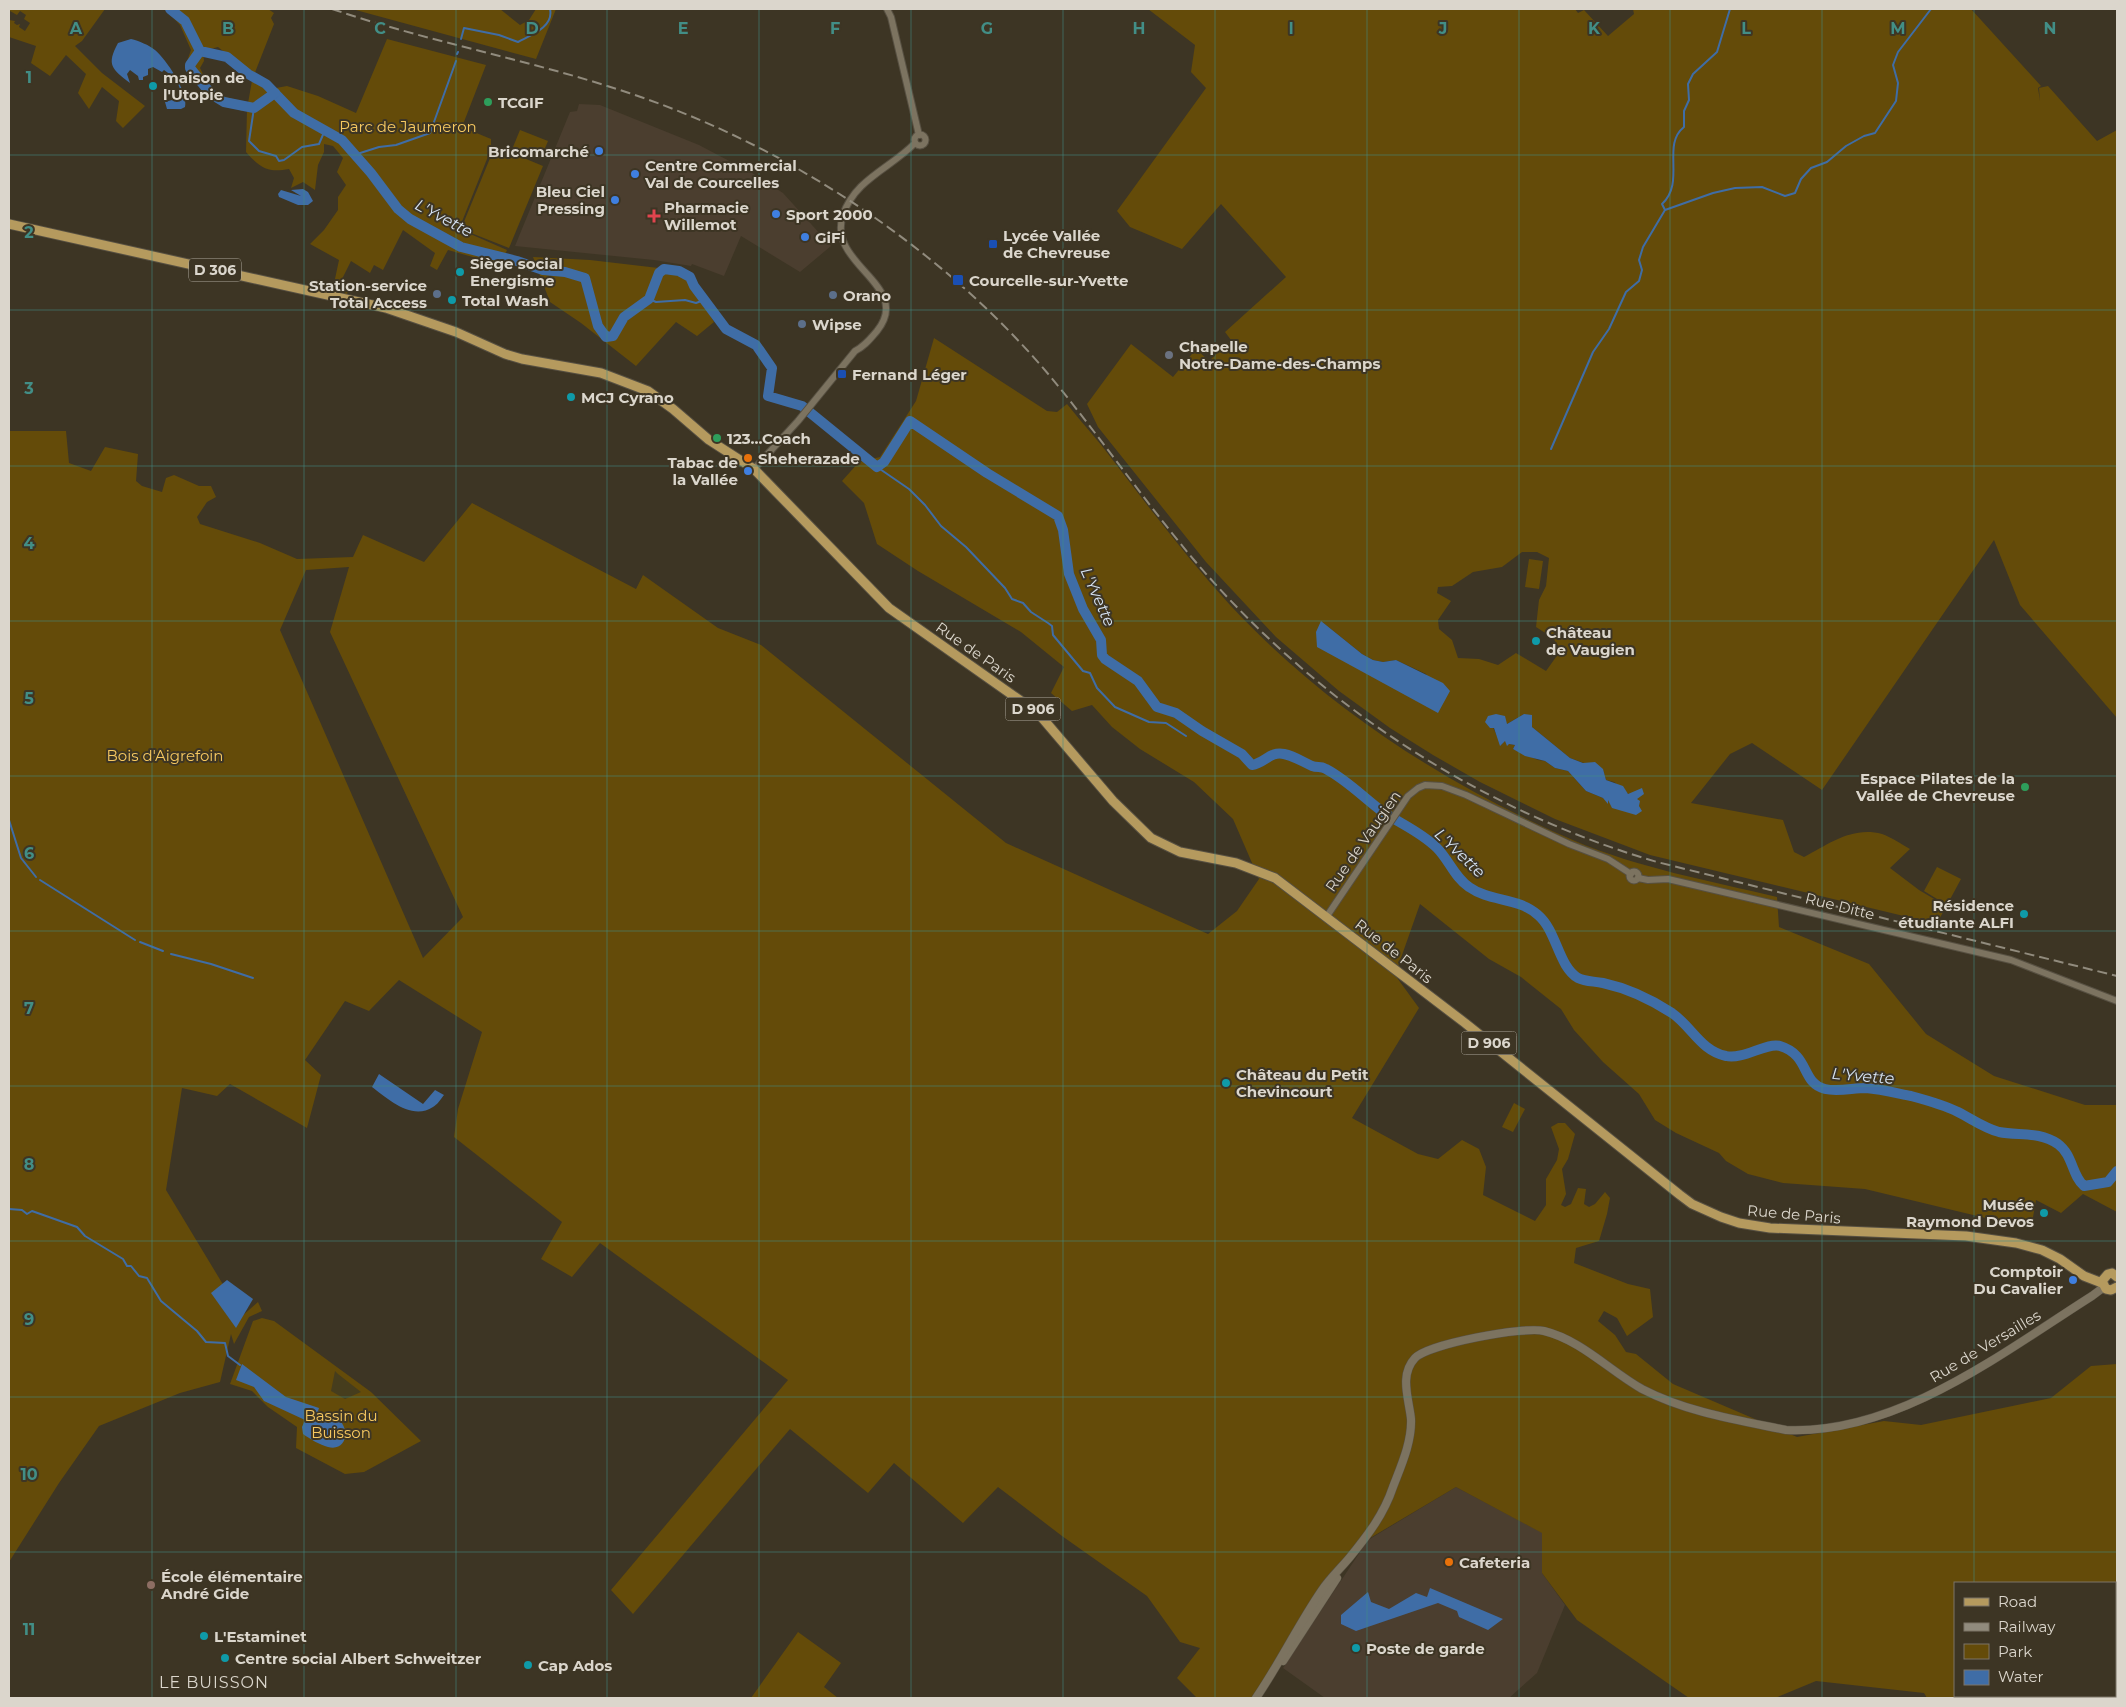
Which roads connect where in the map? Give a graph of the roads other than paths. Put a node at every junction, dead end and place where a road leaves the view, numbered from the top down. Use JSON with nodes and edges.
{"nodes":[{"id":1,"x":887,"y":9,"type":"edge"},
{"id":2,"x":9,"y":224,"type":"edge"},
{"id":3,"x":754,"y":468,"type":"junction"},
{"id":4,"x":1638,"y":878,"type":"joint"},
{"id":5,"x":1327,"y":916,"type":"junction"},
{"id":6,"x":2117,"y":1001,"type":"edge"},
{"id":7,"x":2117,"y":1277,"type":"edge"},
{"id":8,"x":2103,"y":1285,"type":"junction"},
{"id":9,"x":2117,"y":1287,"type":"edge"},
{"id":10,"x":1256,"y":1698,"type":"edge"}],
"edges":[{"from":1,"to":3,"type":"street"},
{"from":2,"to":3,"type":"main road","number":"D 306"},
{"from":3,"to":5,"type":"main road","name":"Rue de Paris","number":"D 906"},
{"from":4,"to":5,"type":"street","name":"Rue de Vaugien"},
{"from":4,"to":6,"type":"street","name":"Rue Ditte"},
{"from":5,"to":8,"type":"main road","name":"Rue de Paris","number":"D 906"},
{"from":7,"to":8,"type":"main road"},
{"from":8,"to":9,"type":"main road"},
{"from":8,"to":10,"type":"main road","name":"Rue de Versailles"}]}
